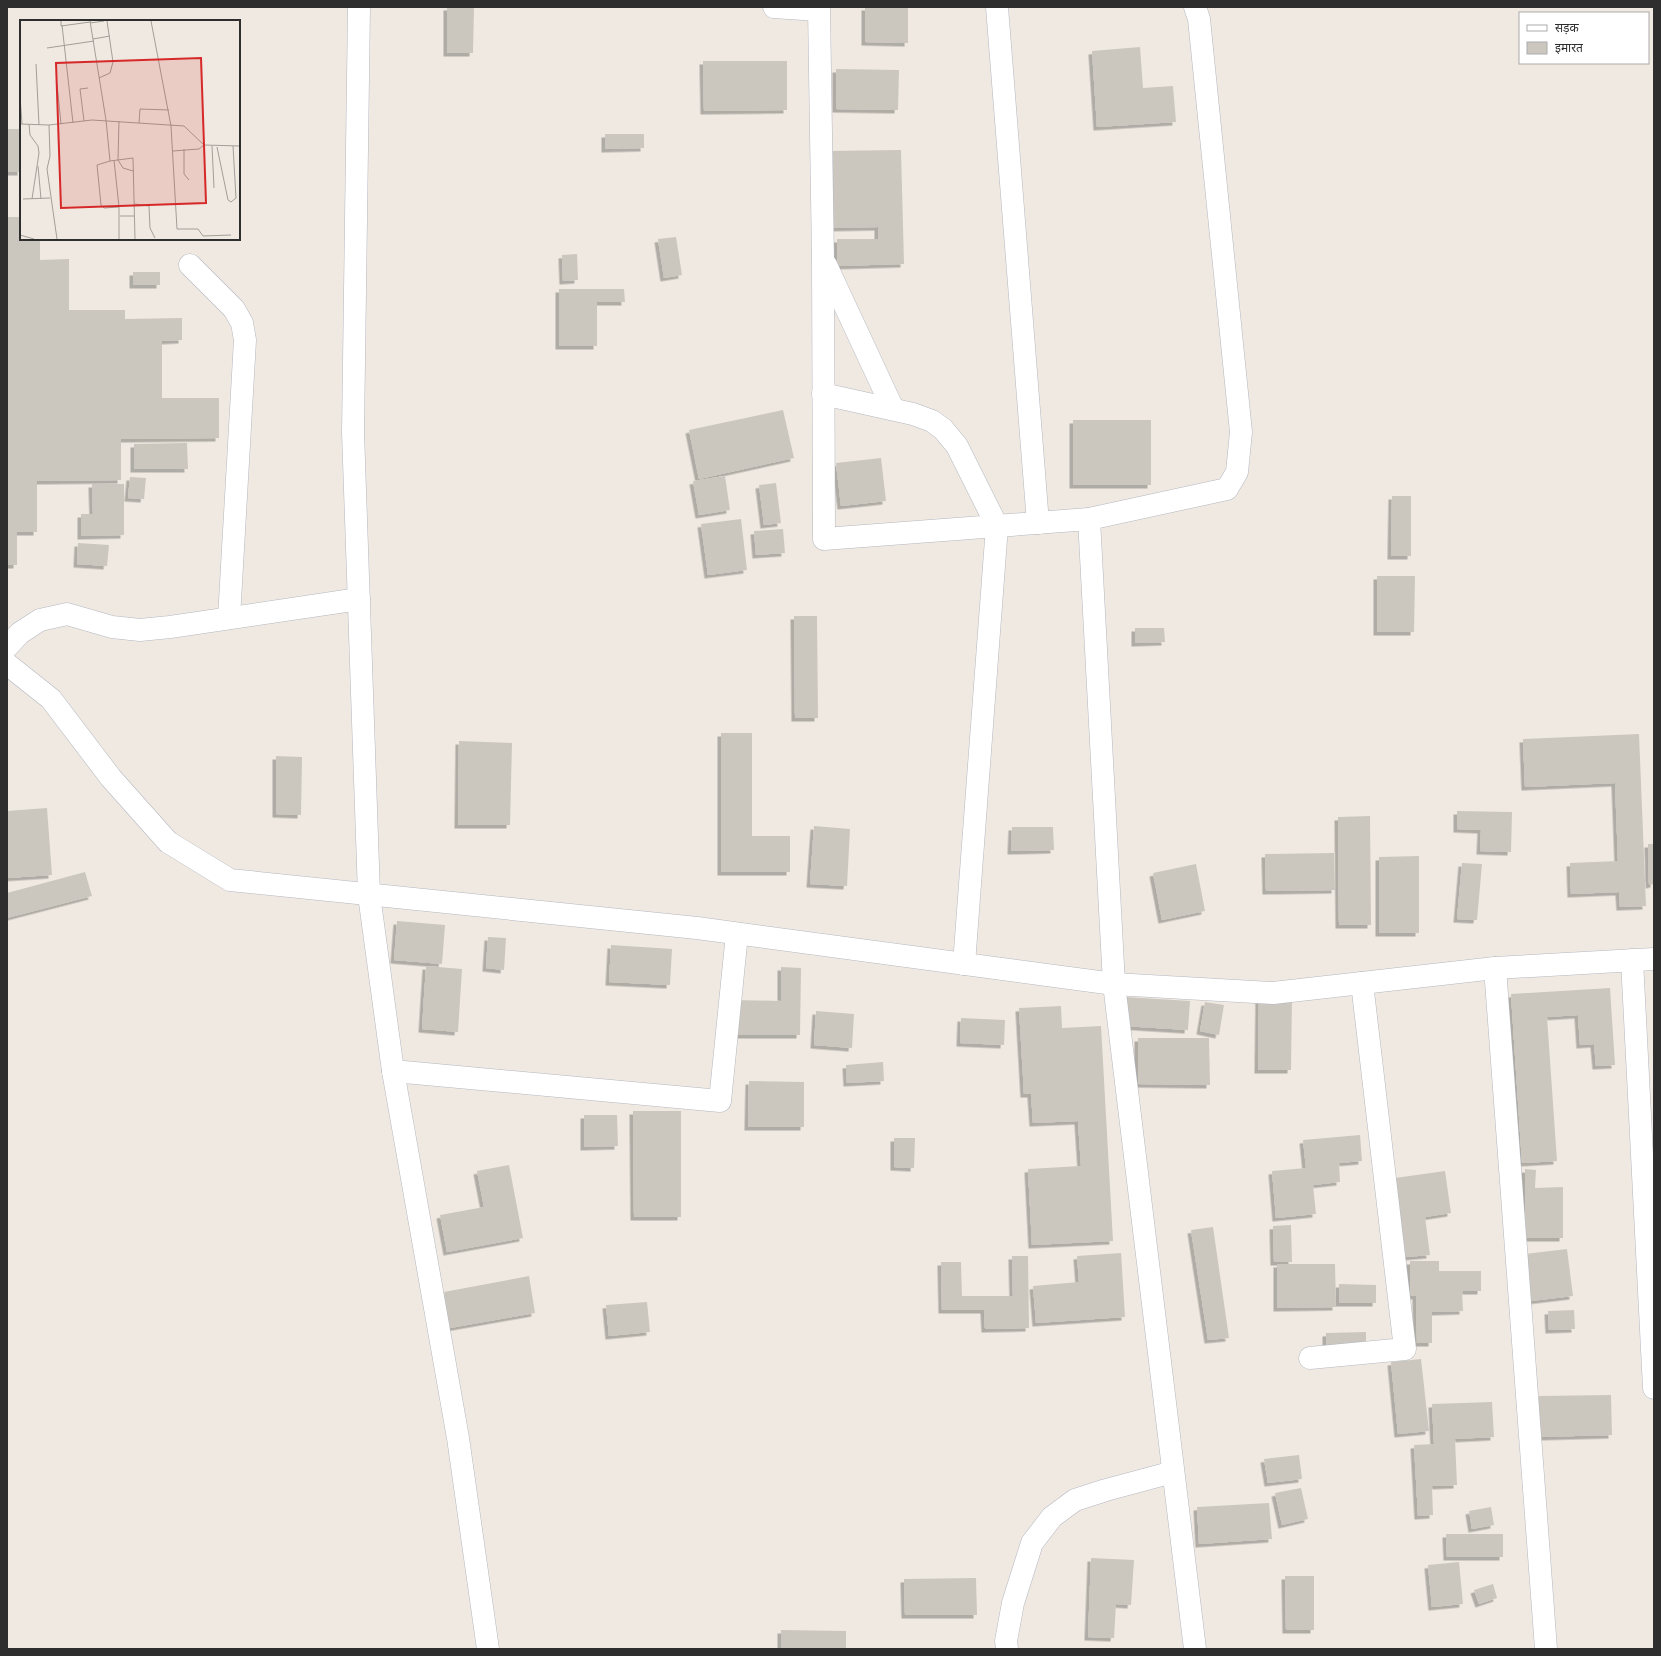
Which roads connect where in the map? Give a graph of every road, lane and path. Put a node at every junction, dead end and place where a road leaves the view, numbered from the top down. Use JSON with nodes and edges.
{"nodes":[{"id":1,"x":359,"y":7,"type":"edge"},
{"id":2,"x":774,"y":7,"type":"edge"},
{"id":3,"x":997,"y":7,"type":"edge"},
{"id":4,"x":1195,"y":7,"type":"edge"},
{"id":5,"x":819,"y":9,"type":"edge"},
{"id":6,"x":823,"y":260,"type":"junction"},
{"id":7,"x":190,"y":265,"type":"dead end"},
{"id":8,"x":823,"y":394,"type":"junction"},
{"id":9,"x":893,"y":409,"type":"junction"},
{"id":10,"x":1089,"y":519,"type":"junction"},
{"id":11,"x":1038,"y":523,"type":"junction"},
{"id":12,"x":997,"y":526,"type":"junction"},
{"id":13,"x":359,"y":600,"type":"junction"},
{"id":14,"x":229,"y":618,"type":"junction"},
{"id":15,"x":7,"y":647,"type":"edge"},
{"id":16,"x":7,"y":664,"type":"edge"},
{"id":17,"x":369,"y":895,"type":"junction"},
{"id":18,"x":737,"y":934,"type":"junction"},
{"id":19,"x":1654,"y":959,"type":"edge"},
{"id":20,"x":1632,"y":960,"type":"junction"},
{"id":21,"x":964,"y":964,"type":"junction"},
{"id":22,"x":1495,"y":968,"type":"junction"},
{"id":23,"x":1362,"y":983,"type":"junction"},
{"id":24,"x":1114,"y":984,"type":"junction"},
{"id":25,"x":393,"y":1071,"type":"junction"},
{"id":26,"x":1310,"y":1358,"type":"dead end"},
{"id":27,"x":1654,"y":1388,"type":"edge"},
{"id":28,"x":1173,"y":1472,"type":"junction"},
{"id":29,"x":488,"y":1649,"type":"edge"},
{"id":30,"x":1007,"y":1649,"type":"edge"},
{"id":31,"x":1195,"y":1649,"type":"edge"},
{"id":32,"x":1546,"y":1649,"type":"edge"}],
"edges":[{"from":1,"to":13,"type":"street"},
{"from":2,"to":5,"type":"street"},
{"from":3,"to":11,"type":"street"},
{"from":4,"to":10,"type":"street"},
{"from":5,"to":6,"type":"street"},
{"from":6,"to":8,"type":"street"},
{"from":6,"to":9,"type":"street"},
{"from":7,"to":14,"type":"street"},
{"from":8,"to":9,"type":"street"},
{"from":8,"to":12,"type":"street"},
{"from":9,"to":12,"type":"street"},
{"from":10,"to":11,"type":"street"},
{"from":10,"to":24,"type":"street"},
{"from":11,"to":12,"type":"street"},
{"from":12,"to":21,"type":"street"},
{"from":13,"to":14,"type":"street"},
{"from":13,"to":17,"type":"street"},
{"from":14,"to":15,"type":"street"},
{"from":16,"to":17,"type":"street"},
{"from":17,"to":18,"type":"street"},
{"from":17,"to":25,"type":"street"},
{"from":18,"to":21,"type":"street"},
{"from":18,"to":25,"type":"street"},
{"from":19,"to":20,"type":"street"},
{"from":20,"to":22,"type":"street"},
{"from":20,"to":27,"type":"street"},
{"from":21,"to":24,"type":"street"},
{"from":22,"to":23,"type":"street"},
{"from":22,"to":32,"type":"street"},
{"from":23,"to":24,"type":"street"},
{"from":23,"to":26,"type":"street"},
{"from":24,"to":28,"type":"street"},
{"from":25,"to":29,"type":"street"},
{"from":28,"to":30,"type":"street"},
{"from":28,"to":31,"type":"street"}]}
